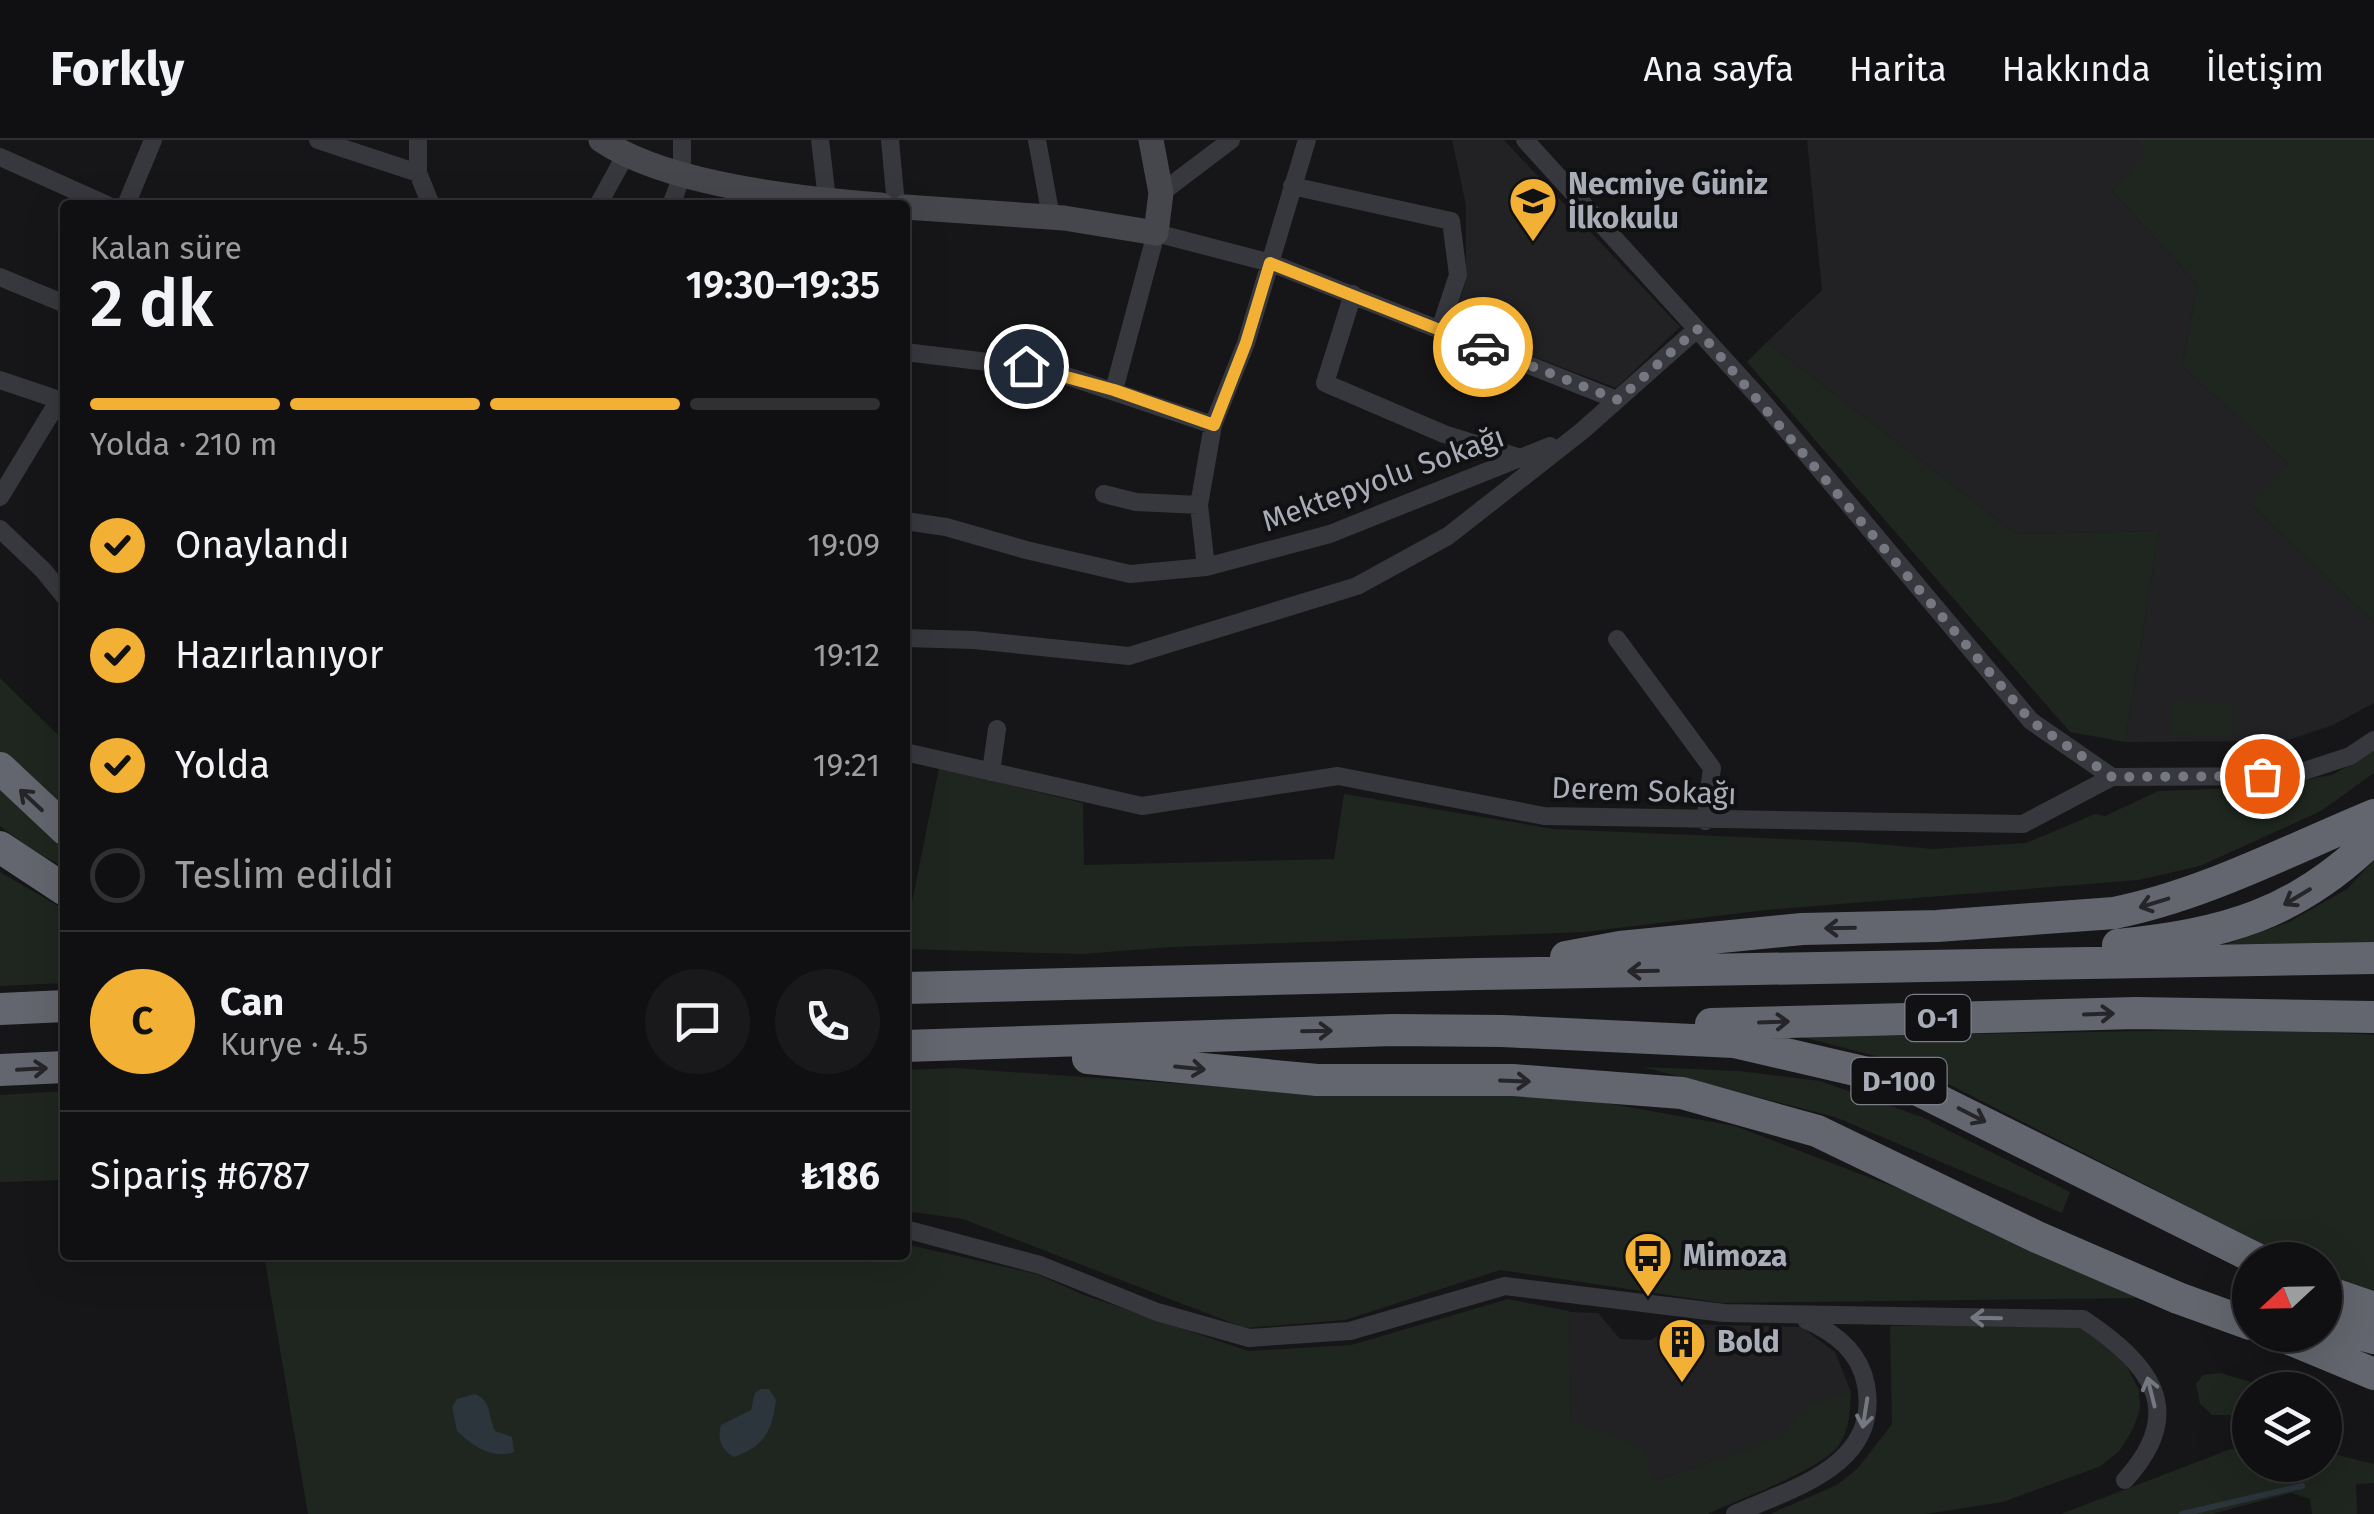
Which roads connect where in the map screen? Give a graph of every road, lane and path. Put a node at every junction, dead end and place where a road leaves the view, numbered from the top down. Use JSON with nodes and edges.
{"nodes":[{"id":1,"x":154,"y":140,"type":"edge"},
{"id":2,"x":318,"y":140,"type":"edge"},
{"id":3,"x":418,"y":140,"type":"edge"},
{"id":4,"x":601,"y":140,"type":"edge"},
{"id":5,"x":682,"y":140,"type":"edge"},
{"id":6,"x":820,"y":140,"type":"edge"},
{"id":7,"x":890,"y":140,"type":"edge"},
{"id":8,"x":1038,"y":140,"type":"edge"},
{"id":9,"x":1152,"y":140,"type":"edge"},
{"id":10,"x":1231,"y":140,"type":"edge"},
{"id":11,"x":1307,"y":140,"type":"edge"},
{"id":12,"x":1525,"y":140,"type":"edge"},
{"id":13,"x":625,"y":156,"type":"junction"},
{"id":14,"x":0,"y":158,"type":"edge"},
{"id":15,"x":418,"y":173,"type":"junction"},
{"id":16,"x":682,"y":176,"type":"junction"},
{"id":17,"x":1292,"y":186,"type":"junction"},
{"id":18,"x":1161,"y":192,"type":"junction"},
{"id":19,"x":760,"y":197,"type":"edge"},
{"id":20,"x":826,"y":199,"type":"junction"},
{"id":21,"x":97,"y":200,"type":"edge"},
{"id":22,"x":128,"y":200,"type":"edge"},
{"id":23,"x":429,"y":200,"type":"edge"},
{"id":24,"x":601,"y":200,"type":"edge"},
{"id":25,"x":672,"y":200,"type":"edge"},
{"id":26,"x":835,"y":200,"type":"edge"},
{"id":27,"x":896,"y":200,"type":"edge"},
{"id":28,"x":910,"y":207,"type":"edge"},
{"id":29,"x":1050,"y":217,"type":"junction"},
{"id":30,"x":1156,"y":233,"type":"junction"},
{"id":31,"x":1270,"y":263,"type":"junction"},
{"id":32,"x":0,"y":277,"type":"edge"},
{"id":33,"x":1353,"y":294,"type":"junction"},
{"id":34,"x":60,"y":302,"type":"edge"},
{"id":35,"x":1697,"y":329,"type":"junction"},
{"id":36,"x":1440,"y":330,"type":"junction"},
{"id":37,"x":910,"y":353,"type":"edge"},
{"id":38,"x":0,"y":380,"type":"edge"},
{"id":39,"x":1114,"y":390,"type":"junction"},
{"id":40,"x":1618,"y":400,"type":"junction"},
{"id":41,"x":1214,"y":425,"type":"junction"},
{"id":42,"x":1582,"y":431,"type":"junction"},
{"id":43,"x":1524,"y":458,"type":"junction"},
{"id":44,"x":1104,"y":494,"type":"dead end"},
{"id":45,"x":0,"y":496,"type":"edge"},
{"id":46,"x":1200,"y":504,"type":"junction"},
{"id":47,"x":910,"y":522,"type":"edge"},
{"id":48,"x":0,"y":529,"type":"edge"},
{"id":49,"x":1206,"y":567,"type":"junction"},
{"id":50,"x":60,"y":592,"type":"edge"},
{"id":51,"x":910,"y":638,"type":"edge"},
{"id":52,"x":1617,"y":639,"type":"dead end"},
{"id":53,"x":997,"y":729,"type":"dead end"},
{"id":54,"x":2374,"y":740,"type":"edge"},
{"id":55,"x":910,"y":753,"type":"edge"},
{"id":56,"x":0,"y":768,"type":"edge"},
{"id":57,"x":991,"y":772,"type":"junction"},
{"id":58,"x":2112,"y":777,"type":"junction"},
{"id":59,"x":2374,"y":815,"type":"edge"},
{"id":60,"x":1705,"y":821,"type":"junction"},
{"id":61,"x":60,"y":823,"type":"edge"},
{"id":62,"x":2374,"y":838,"type":"edge"},
{"id":63,"x":0,"y":847,"type":"edge"},
{"id":64,"x":60,"y":887,"type":"edge"},
{"id":65,"x":2374,"y":958,"type":"edge"},
{"id":66,"x":910,"y":967,"type":"edge"},
{"id":67,"x":1880,"y":968,"type":"junction"},
{"id":68,"x":1478,"y":974,"type":"junction"},
{"id":69,"x":1073,"y":984,"type":"junction"},
{"id":70,"x":910,"y":988,"type":"edge"},
{"id":71,"x":60,"y":1006,"type":"edge"},
{"id":72,"x":0,"y":1009,"type":"edge"},
{"id":73,"x":2374,"y":1017,"type":"edge"},
{"id":74,"x":1502,"y":1031,"type":"junction"},
{"id":75,"x":954,"y":1045,"type":"junction"},
{"id":76,"x":910,"y":1046,"type":"edge"},
{"id":77,"x":60,"y":1067,"type":"edge"},
{"id":78,"x":0,"y":1070,"type":"edge"},
{"id":79,"x":1817,"y":1131,"type":"junction"},
{"id":80,"x":910,"y":1230,"type":"edge"},
{"id":81,"x":2232,"y":1246,"type":"edge"},
{"id":82,"x":2232,"y":1295,"type":"edge"},
{"id":83,"x":2342,"y":1297,"type":"edge"},
{"id":84,"x":2374,"y":1308,"type":"edge"},
{"id":85,"x":1796,"y":1316,"type":"junction"},
{"id":86,"x":1870,"y":1317,"type":"junction"},
{"id":87,"x":2232,"y":1318,"type":"edge"},
{"id":88,"x":2342,"y":1330,"type":"edge"},
{"id":89,"x":2374,"y":1338,"type":"edge"},
{"id":90,"x":1852,"y":1352,"type":"junction"},
{"id":91,"x":2321,"y":1352,"type":"edge"},
{"id":92,"x":2374,"y":1374,"type":"edge"},
{"id":93,"x":2125,"y":1480,"type":"dead end"},
{"id":94,"x":1735,"y":1514,"type":"edge"}],
"edges":[{"from":1,"to":22,"type":"street"},
{"from":2,"to":15,"type":"street"},
{"from":3,"to":15,"type":"street"},
{"from":4,"to":13,"type":"street"},
{"from":5,"to":16,"type":"street"},
{"from":6,"to":20,"type":"street"},
{"from":7,"to":27,"type":"street"},
{"from":8,"to":29,"type":"street"},
{"from":9,"to":18,"type":"street"},
{"from":10,"to":18,"type":"street"},
{"from":11,"to":17,"type":"street"},
{"from":12,"to":35,"type":"street"},
{"from":13,"to":16,"type":"street"},
{"from":13,"to":24,"type":"street"},
{"from":14,"to":21,"type":"street"},
{"from":15,"to":23,"type":"street"},
{"from":16,"to":19,"type":"street"},
{"from":16,"to":25,"type":"street"},
{"from":17,"to":31,"type":"street"},
{"from":17,"to":36,"type":"street"},
{"from":18,"to":30,"type":"street"},
{"from":19,"to":20,"type":"street"},
{"from":20,"to":26,"type":"street"},
{"from":28,"to":29,"type":"street"},
{"from":29,"to":30,"type":"street"},
{"from":30,"to":31,"type":"street"},
{"from":30,"to":39,"type":"street"},
{"from":31,"to":33,"type":"street"},
{"from":31,"to":41,"type":"street"},
{"from":32,"to":34,"type":"street"},
{"from":33,"to":36,"type":"street"},
{"from":33,"to":43,"type":"street"},
{"from":35,"to":40,"type":"street"},
{"from":35,"to":58,"type":"street"},
{"from":36,"to":40,"type":"street"},
{"from":37,"to":39,"type":"street"},
{"from":38,"to":45,"type":"street"},
{"from":39,"to":41,"type":"street"},
{"from":40,"to":42,"type":"street"},
{"from":41,"to":46,"type":"street"},
{"from":42,"to":43,"type":"street","name":"Mektepyolu Sokağı"},
{"from":42,"to":51,"type":"street"},
{"from":43,"to":49,"type":"street","name":"Mektepyolu Sokağı"},
{"from":44,"to":46,"type":"street"},
{"from":46,"to":49,"type":"street"},
{"from":47,"to":49,"type":"street","name":"Mektepyolu Sokağı"},
{"from":48,"to":50,"type":"street"},
{"from":52,"to":60,"type":"street"},
{"from":53,"to":57,"type":"street"},
{"from":54,"to":58,"type":"street","name":"Derem Sokağı"},
{"from":55,"to":57,"type":"street","name":"Derem Sokağı"},
{"from":61,"to":56,"type":"highway","one_way":true},
{"from":57,"to":60,"type":"street","name":"Derem Sokağı"},
{"from":58,"to":60,"type":"street","name":"Derem Sokağı"},
{"from":59,"to":68,"type":"highway","one_way":true},
{"from":62,"to":67,"type":"highway","one_way":true},
{"from":63,"to":64,"type":"highway"},
{"from":65,"to":67,"type":"highway","number":"O-1"},
{"from":66,"to":69,"type":"highway"},
{"from":67,"to":68,"type":"highway","number":"O-1","one_way":true},
{"from":68,"to":69,"type":"highway","number":"O-1"},
{"from":69,"to":70,"type":"highway","number":"O-1"},
{"from":71,"to":72,"type":"highway"},
{"from":74,"to":73,"type":"highway","number":"O-1","one_way":true},
{"from":75,"to":74,"type":"highway","number":"O-1","one_way":true},
{"from":74,"to":81,"type":"highway","number":"D-100","one_way":true},
{"from":75,"to":76,"type":"highway","number":"O-1"},
{"from":75,"to":79,"type":"highway","one_way":true},
{"from":78,"to":77,"type":"highway","one_way":true},
{"from":79,"to":82,"type":"highway"},
{"from":79,"to":87,"type":"highway"},
{"from":80,"to":85,"type":"street"},
{"from":83,"to":84,"type":"highway"},
{"from":85,"to":86,"type":"street"},
{"from":85,"to":90,"type":"street"},
{"from":86,"to":90,"type":"street"},
{"from":93,"to":86,"type":"street","one_way":true},
{"from":88,"to":89,"type":"highway"},
{"from":90,"to":94,"type":"street","one_way":true},
{"from":91,"to":92,"type":"highway"}]}
